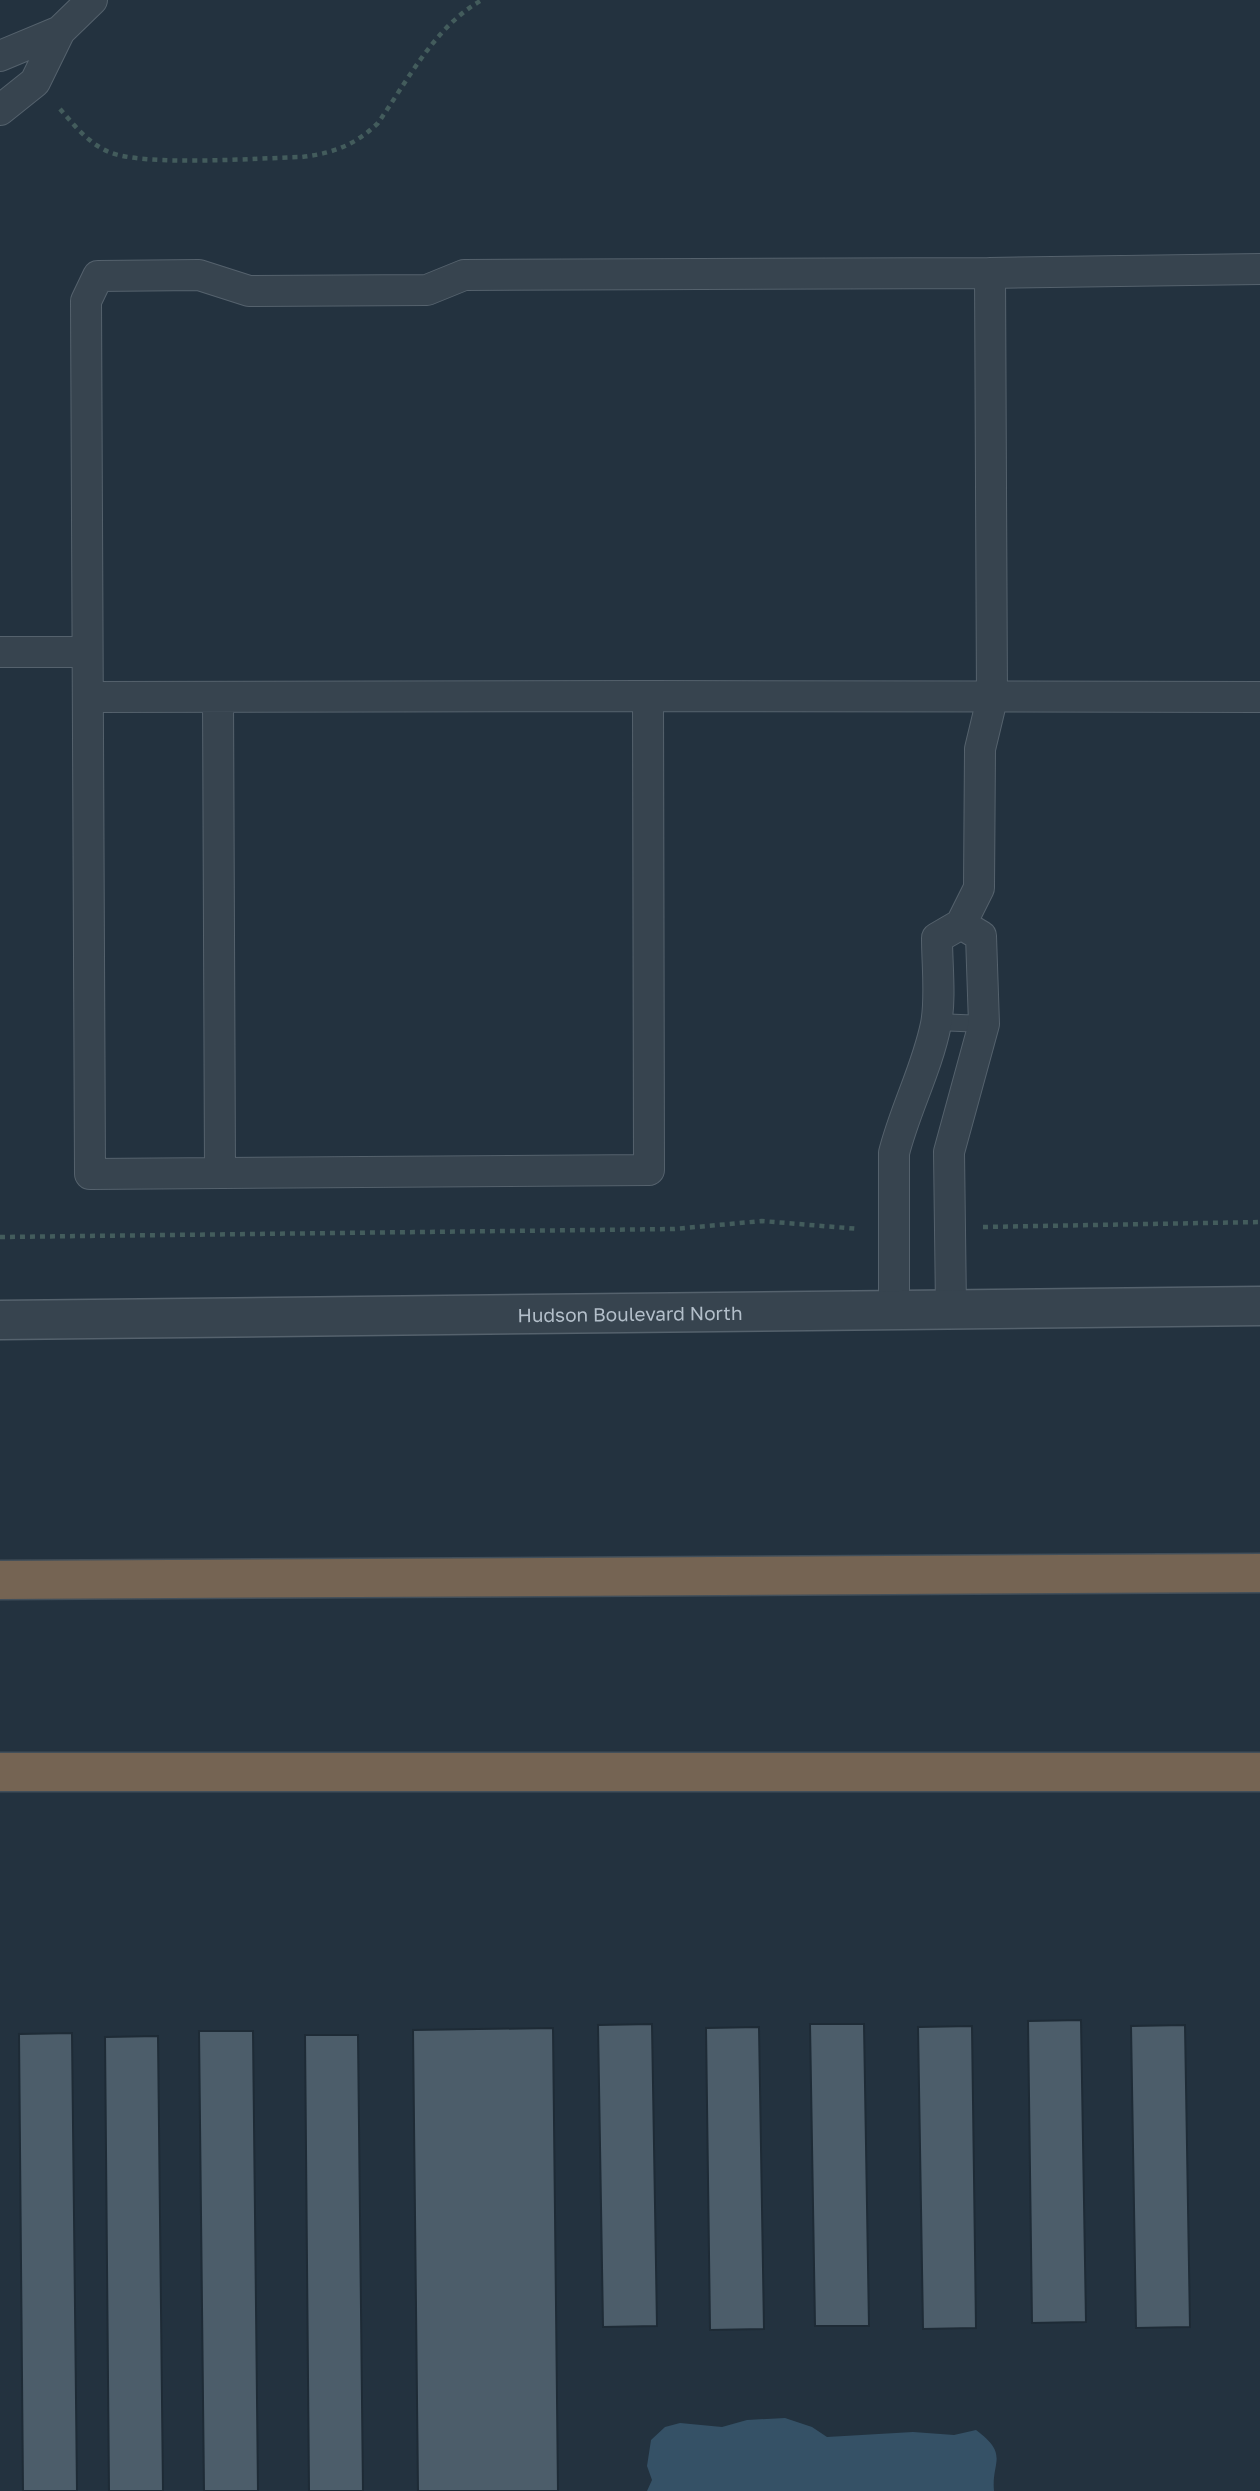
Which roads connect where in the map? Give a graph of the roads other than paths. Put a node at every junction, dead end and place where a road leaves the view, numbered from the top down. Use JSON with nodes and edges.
{"nodes":[{"id":1,"x":92,"y":0,"type":"edge"},
{"id":2,"x":61,"y":32,"type":"junction"},
{"id":3,"x":0,"y":56,"type":"edge"},
{"id":4,"x":0,"y":110,"type":"edge"},
{"id":5,"x":1260,"y":269,"type":"edge"},
{"id":6,"x":990,"y":273,"type":"junction"},
{"id":7,"x":0,"y":652,"type":"edge"},
{"id":8,"x":88,"y":652,"type":"junction"},
{"id":9,"x":648,"y":696,"type":"junction"},
{"id":10,"x":88,"y":697,"type":"junction"},
{"id":11,"x":218,"y":697,"type":"junction"},
{"id":12,"x":1260,"y":697,"type":"edge"},
{"id":13,"x":992,"y":699,"type":"junction"},
{"id":14,"x":961,"y":924,"type":"junction"},
{"id":15,"x":937,"y":1022,"type":"junction"},
{"id":16,"x":984,"y":1024,"type":"junction"},
{"id":17,"x":220,"y":1173,"type":"junction"},
{"id":18,"x":1260,"y":1306,"type":"edge"},
{"id":19,"x":894,"y":1308,"type":"junction"},
{"id":20,"x":951,"y":1308,"type":"junction"},
{"id":21,"x":0,"y":1320,"type":"edge"},
{"id":22,"x":1260,"y":1573,"type":"edge"},
{"id":23,"x":0,"y":1580,"type":"edge"},
{"id":24,"x":0,"y":1772,"type":"edge"},
{"id":25,"x":1260,"y":1772,"type":"edge"}],
"edges":[{"from":1,"to":2,"type":"street"},
{"from":2,"to":3,"type":"street"},
{"from":2,"to":4,"type":"street"},
{"from":5,"to":6,"type":"street"},
{"from":6,"to":8,"type":"street"},
{"from":6,"to":13,"type":"street"},
{"from":7,"to":8,"type":"street"},
{"from":8,"to":10,"type":"street"},
{"from":9,"to":11,"type":"street"},
{"from":9,"to":13,"type":"street"},
{"from":9,"to":17,"type":"street"},
{"from":10,"to":11,"type":"street"},
{"from":10,"to":17,"type":"street"},
{"from":11,"to":17,"type":"street"},
{"from":12,"to":13,"type":"street"},
{"from":13,"to":14,"type":"street"},
{"from":14,"to":15,"type":"street"},
{"from":14,"to":16,"type":"street"},
{"from":15,"to":16,"type":"lane"},
{"from":15,"to":19,"type":"street"},
{"from":16,"to":20,"type":"street"},
{"from":18,"to":20,"type":"street","name":"Hudson Boulevard North"},
{"from":19,"to":20,"type":"street","name":"Hudson Boulevard North"},
{"from":19,"to":21,"type":"street","name":"Hudson Boulevard North"},
{"from":22,"to":23,"type":"highway"},
{"from":24,"to":25,"type":"highway"}]}
